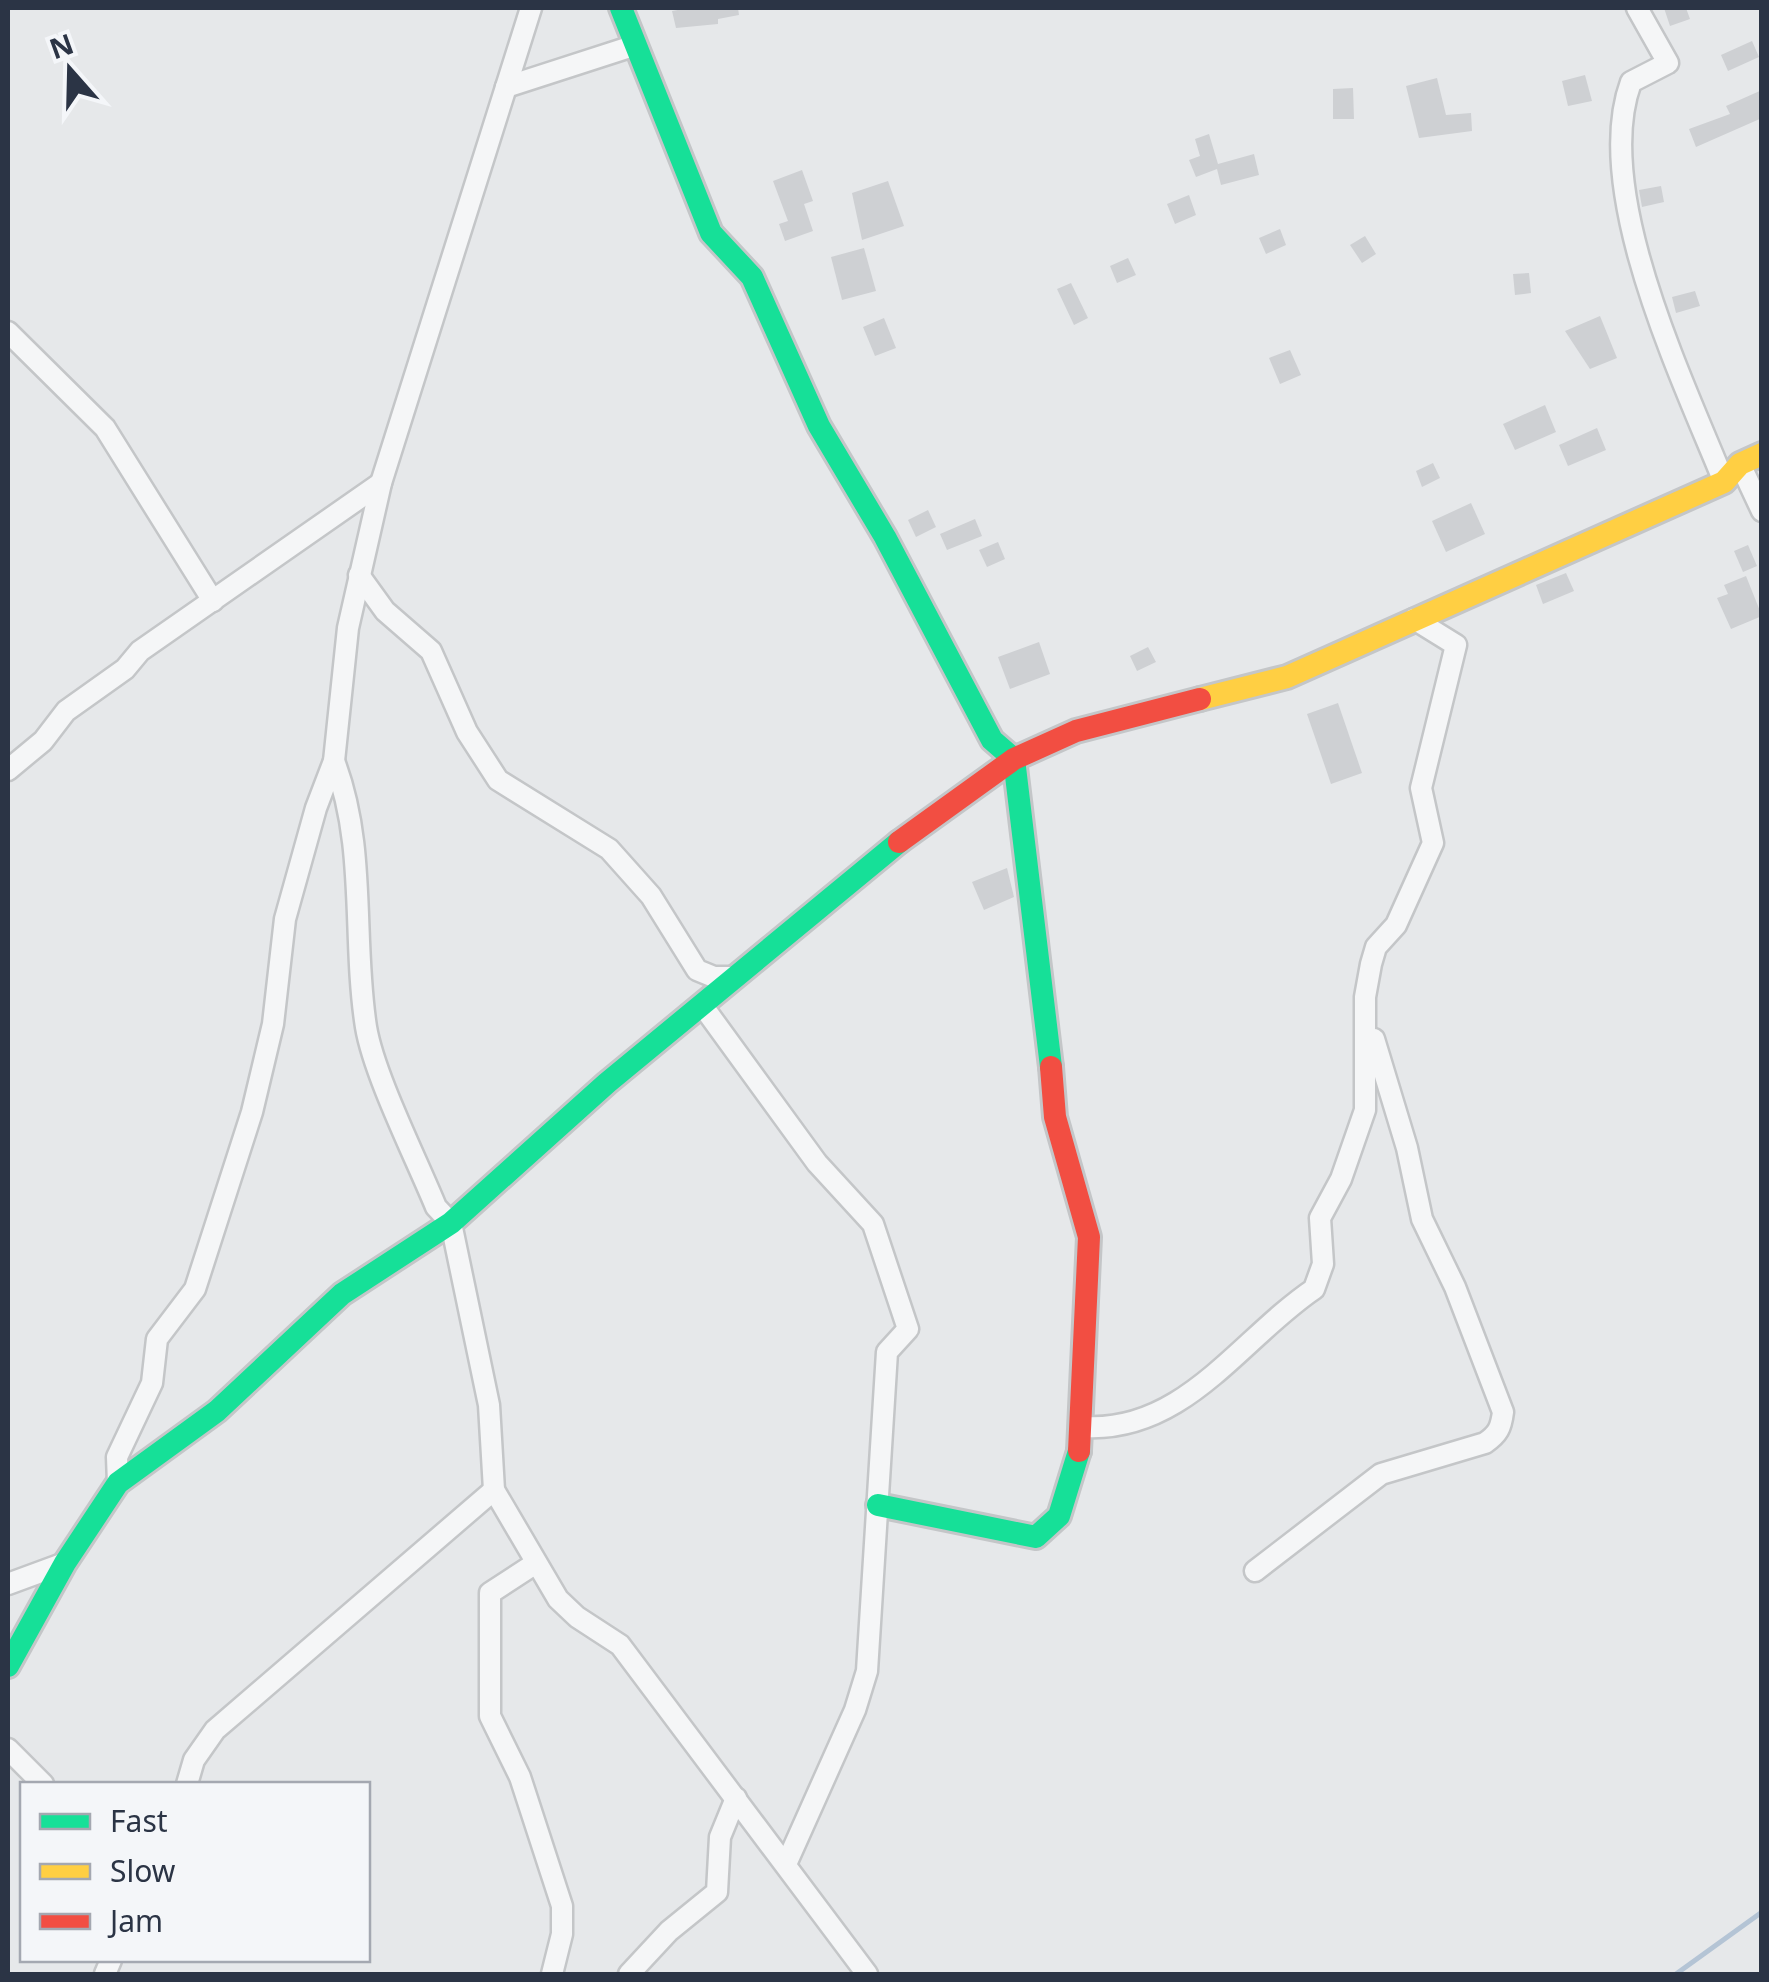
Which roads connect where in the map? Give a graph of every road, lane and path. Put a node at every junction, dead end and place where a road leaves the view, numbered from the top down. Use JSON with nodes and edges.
{"nodes":[{"id":1,"x":531,"y":8,"type":"edge"},
{"id":2,"x":621,"y":8,"type":"edge"},
{"id":3,"x":1638,"y":8,"type":"edge"},
{"id":4,"x":636,"y":45,"type":"junction"},
{"id":5,"x":506,"y":86,"type":"junction"},
{"id":6,"x":8,"y":332,"type":"edge"},
{"id":7,"x":1751,"y":459,"type":"edge"},
{"id":8,"x":1724,"y":482,"type":"junction"},
{"id":9,"x":381,"y":483,"type":"junction"},
{"id":10,"x":1762,"y":510,"type":"edge"},
{"id":11,"x":359,"y":575,"type":"junction"},
{"id":12,"x":213,"y":602,"type":"junction"},
{"id":13,"x":1414,"y":619,"type":"junction"},
{"id":14,"x":1014,"y":759,"type":"junction"},
{"id":15,"x":334,"y":761,"type":"junction"},
{"id":16,"x":8,"y":770,"type":"edge"},
{"id":17,"x":735,"y":977,"type":"junction"},
{"id":18,"x":702,"y":1005,"type":"junction"},
{"id":19,"x":1365,"y":1009,"type":"junction"},
{"id":20,"x":451,"y":1223,"type":"junction"},
{"id":21,"x":1084,"y":1427,"type":"junction"},
{"id":22,"x":118,"y":1483,"type":"junction"},
{"id":23,"x":494,"y":1490,"type":"junction"},
{"id":24,"x":878,"y":1505,"type":"junction"},
{"id":25,"x":64,"y":1563,"type":"junction"},
{"id":26,"x":536,"y":1563,"type":"junction"},
{"id":27,"x":1256,"y":1571,"type":"dead end"},
{"id":28,"x":8,"y":1584,"type":"edge"},
{"id":29,"x":8,"y":1666,"type":"edge"},
{"id":30,"x":8,"y":1748,"type":"edge"},
{"id":31,"x":41,"y":1782,"type":"edge"},
{"id":32,"x":188,"y":1782,"type":"edge"},
{"id":33,"x":736,"y":1798,"type":"junction"},
{"id":34,"x":787,"y":1862,"type":"junction"},
{"id":35,"x":552,"y":1974,"type":"edge"},
{"id":36,"x":629,"y":1974,"type":"edge"},
{"id":37,"x":867,"y":1974,"type":"edge"}],
"edges":[{"from":1,"to":5,"type":"street"},
{"from":2,"to":4,"type":"street"},
{"from":3,"to":8,"type":"street"},
{"from":4,"to":5,"type":"street"},
{"from":4,"to":14,"type":"street"},
{"from":5,"to":9,"type":"street"},
{"from":6,"to":12,"type":"street"},
{"from":7,"to":8,"type":"street"},
{"from":7,"to":10,"type":"street"},
{"from":8,"to":13,"type":"street"},
{"from":9,"to":11,"type":"street"},
{"from":9,"to":12,"type":"street"},
{"from":11,"to":15,"type":"street"},
{"from":11,"to":17,"type":"street"},
{"from":12,"to":16,"type":"street"},
{"from":13,"to":14,"type":"street"},
{"from":13,"to":19,"type":"street"},
{"from":14,"to":17,"type":"street"},
{"from":14,"to":21,"type":"street"},
{"from":15,"to":20,"type":"street"},
{"from":15,"to":22,"type":"street"},
{"from":17,"to":18,"type":"street"},
{"from":18,"to":20,"type":"street"},
{"from":18,"to":24,"type":"street"},
{"from":19,"to":21,"type":"street"},
{"from":19,"to":27,"type":"street"},
{"from":20,"to":22,"type":"street"},
{"from":20,"to":23,"type":"street"},
{"from":21,"to":24,"type":"street"},
{"from":22,"to":25,"type":"street"},
{"from":23,"to":26,"type":"street"},
{"from":23,"to":32,"type":"street"},
{"from":24,"to":34,"type":"street"},
{"from":25,"to":28,"type":"street"},
{"from":25,"to":29,"type":"street"},
{"from":26,"to":33,"type":"street"},
{"from":26,"to":35,"type":"street"},
{"from":30,"to":31,"type":"street"},
{"from":33,"to":34,"type":"street"},
{"from":33,"to":36,"type":"street"},
{"from":34,"to":37,"type":"street"}]}
